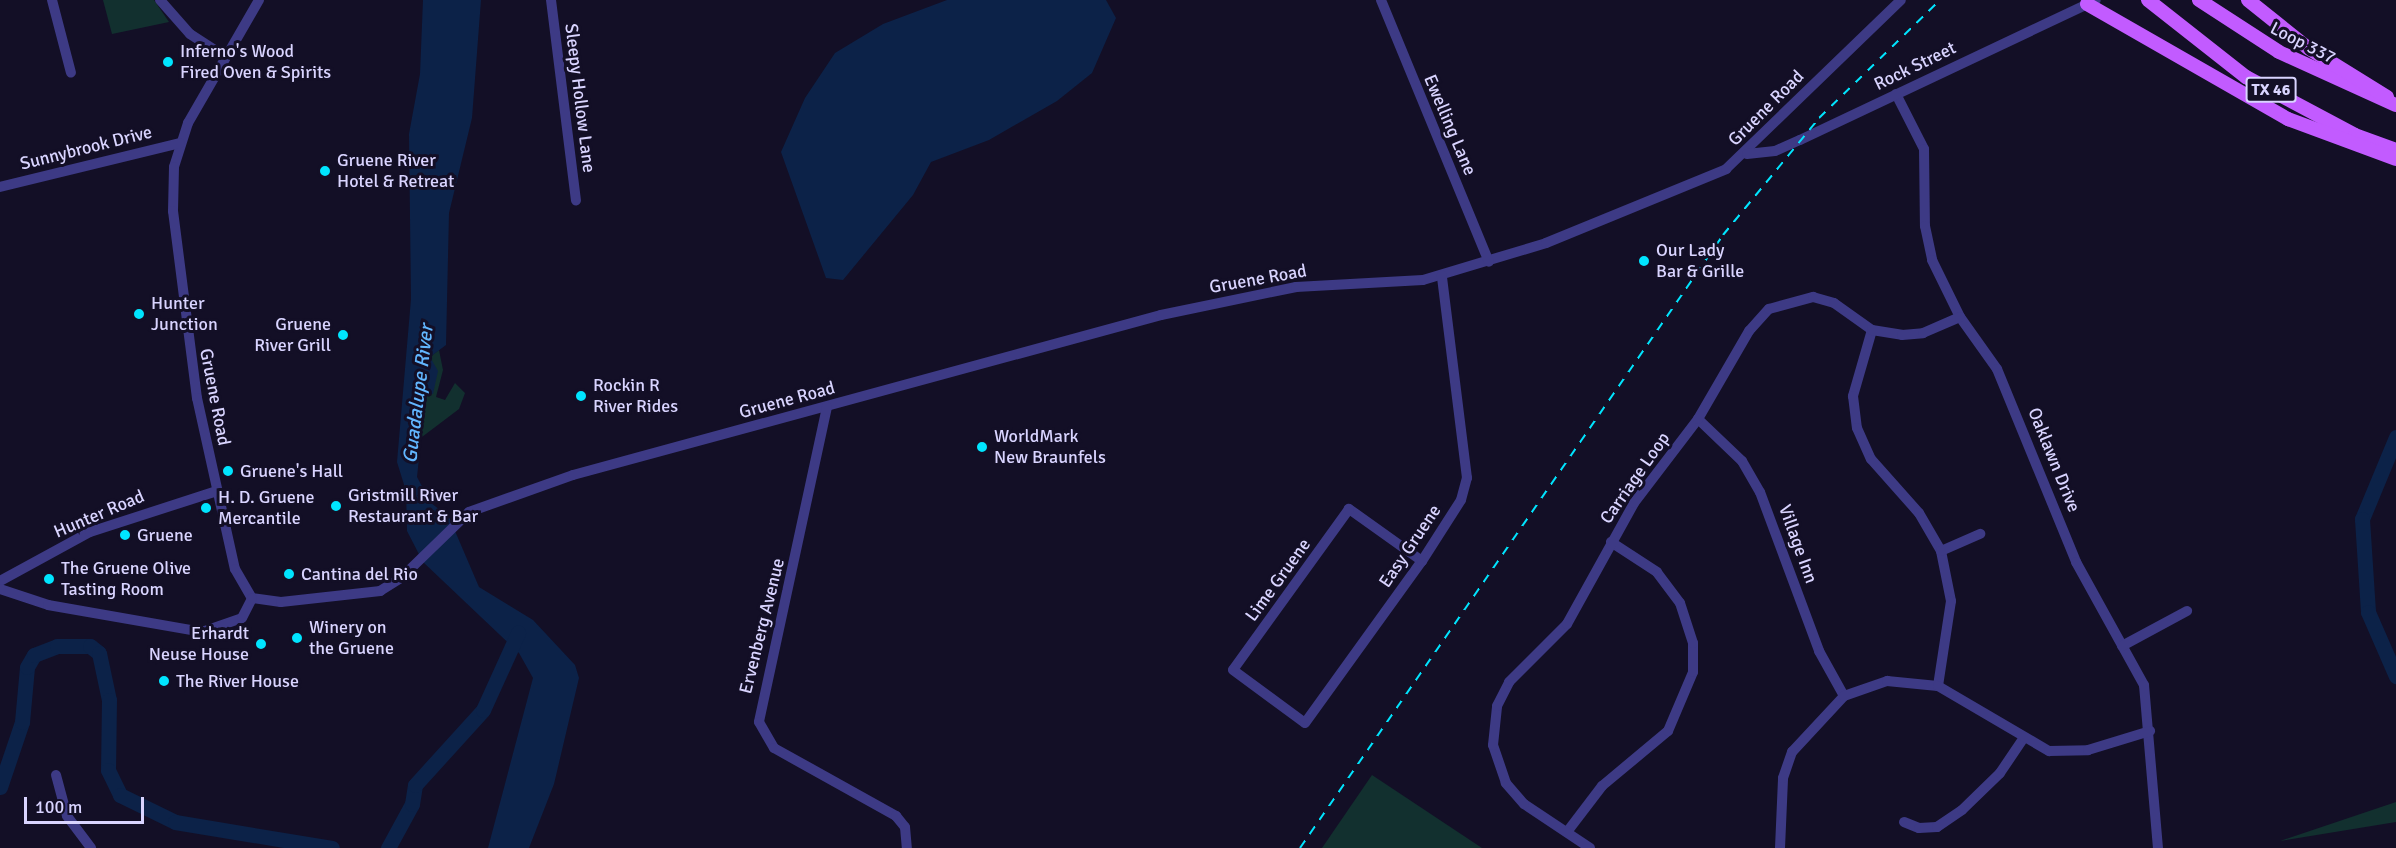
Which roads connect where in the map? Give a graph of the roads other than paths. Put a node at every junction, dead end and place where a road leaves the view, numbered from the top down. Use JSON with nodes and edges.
{"nodes":[{"id":1,"x":52,"y":0,"type":"edge"},
{"id":2,"x":160,"y":0,"type":"edge"},
{"id":3,"x":259,"y":0,"type":"edge"},
{"id":4,"x":551,"y":0,"type":"edge"},
{"id":5,"x":1381,"y":0,"type":"edge"},
{"id":6,"x":1900,"y":0,"type":"edge"},
{"id":7,"x":2199,"y":0,"type":"edge"},
{"id":8,"x":2248,"y":0,"type":"edge"},
{"id":9,"x":2092,"y":2,"type":"edge"},
{"id":10,"x":2153,"y":4,"type":"edge"},
{"id":11,"x":224,"y":56,"type":"junction"},
{"id":12,"x":71,"y":73,"type":"dead end"},
{"id":13,"x":1896,"y":94,"type":"junction"},
{"id":14,"x":2396,"y":105,"type":"edge"},
{"id":15,"x":180,"y":143,"type":"junction"},
{"id":16,"x":2396,"y":150,"type":"edge"},
{"id":17,"x":1747,"y":154,"type":"junction"},
{"id":18,"x":2396,"y":159,"type":"edge"},
{"id":19,"x":0,"y":188,"type":"edge"},
{"id":20,"x":576,"y":200,"type":"dead end"},
{"id":21,"x":1489,"y":262,"type":"junction"},
{"id":22,"x":1442,"y":276,"type":"junction"},
{"id":23,"x":1960,"y":318,"type":"junction"},
{"id":24,"x":1872,"y":330,"type":"junction"},
{"id":25,"x":827,"y":407,"type":"junction"},
{"id":26,"x":1698,"y":419,"type":"junction"},
{"id":27,"x":217,"y":491,"type":"junction"},
{"id":28,"x":1980,"y":534,"type":"dead end"},
{"id":29,"x":1611,"y":542,"type":"junction"},
{"id":30,"x":1941,"y":551,"type":"junction"},
{"id":31,"x":1422,"y":561,"type":"junction"},
{"id":32,"x":0,"y":581,"type":"edge"},
{"id":33,"x":0,"y":588,"type":"edge"},
{"id":34,"x":252,"y":598,"type":"junction"},
{"id":35,"x":2187,"y":611,"type":"dead end"},
{"id":36,"x":2122,"y":646,"type":"junction"},
{"id":37,"x":1233,"y":670,"type":"joint"},
{"id":38,"x":1938,"y":686,"type":"junction"},
{"id":39,"x":1844,"y":696,"type":"junction"},
{"id":40,"x":2150,"y":731,"type":"junction"},
{"id":41,"x":2023,"y":740,"type":"junction"},
{"id":42,"x":56,"y":775,"type":"dead end"},
{"id":43,"x":1904,"y":822,"type":"dead end"},
{"id":44,"x":1567,"y":832,"type":"junction"},
{"id":45,"x":88,"y":847,"type":"edge"},
{"id":46,"x":907,"y":848,"type":"edge"},
{"id":47,"x":1590,"y":848,"type":"edge"},
{"id":48,"x":1780,"y":848,"type":"edge"},
{"id":49,"x":2157,"y":848,"type":"edge"}],
"edges":[{"from":1,"to":12,"type":"street"},
{"from":2,"to":11,"type":"street"},
{"from":3,"to":11,"type":"street","name":"Gruene Road"},
{"from":4,"to":20,"type":"street","name":"Sleepy Hollow Lane"},
{"from":5,"to":21,"type":"street","name":"Ewelling Lane"},
{"from":6,"to":17,"type":"street","name":"Gruene Road"},
{"from":7,"to":14,"type":"main road","name":"Loop 337","number":"TX 46"},
{"from":8,"to":14,"type":"main road"},
{"from":9,"to":13,"type":"street","name":"Rock Street"},
{"from":9,"to":18,"type":"main road"},
{"from":10,"to":16,"type":"main road","number":"TX 46"},
{"from":11,"to":15,"type":"street","name":"Gruene Road"},
{"from":13,"to":17,"type":"street","name":"Rock Street"},
{"from":13,"to":23,"type":"street","name":"Oaklawn Drive"},
{"from":15,"to":19,"type":"street","name":"Sunnybrook Drive"},
{"from":15,"to":27,"type":"street","name":"Gruene Road"},
{"from":17,"to":21,"type":"street","name":"Gruene Road"},
{"from":21,"to":22,"type":"street","name":"Gruene Road"},
{"from":22,"to":25,"type":"street","name":"Gruene Road"},
{"from":22,"to":31,"type":"street","name":"Easy Gruene"},
{"from":23,"to":24,"type":"street"},
{"from":23,"to":36,"type":"street","name":"Oaklawn Drive"},
{"from":24,"to":26,"type":"street","name":"Carriage Loop"},
{"from":24,"to":30,"type":"street"},
{"from":25,"to":34,"type":"street","name":"Gruene Road"},
{"from":25,"to":46,"type":"street","name":"Ervenberg Avenue"},
{"from":26,"to":29,"type":"street","name":"Carriage Loop"},
{"from":26,"to":39,"type":"street","name":"Village Inn"},
{"from":27,"to":32,"type":"street","name":"Hunter Road"},
{"from":27,"to":34,"type":"street","name":"Gruene Road"},
{"from":28,"to":30,"type":"street"},
{"from":29,"to":44,"type":"street","name":"Carriage Loop"},
{"from":29,"to":44,"type":"street"},
{"from":30,"to":38,"type":"street"},
{"from":31,"to":37,"type":"street","name":"Lime Gruene"},
{"from":31,"to":37,"type":"street","name":"Easy Gruene"},
{"from":33,"to":34,"type":"street"},
{"from":35,"to":36,"type":"street"},
{"from":36,"to":40,"type":"street","name":"Oaklawn Drive"},
{"from":38,"to":39,"type":"street"},
{"from":38,"to":41,"type":"street"},
{"from":39,"to":48,"type":"street"},
{"from":40,"to":41,"type":"street"},
{"from":40,"to":49,"type":"street","name":"Oaklawn Drive"},
{"from":41,"to":43,"type":"street"},
{"from":42,"to":45,"type":"street"},
{"from":44,"to":47,"type":"street","name":"Carriage Loop"}]}
